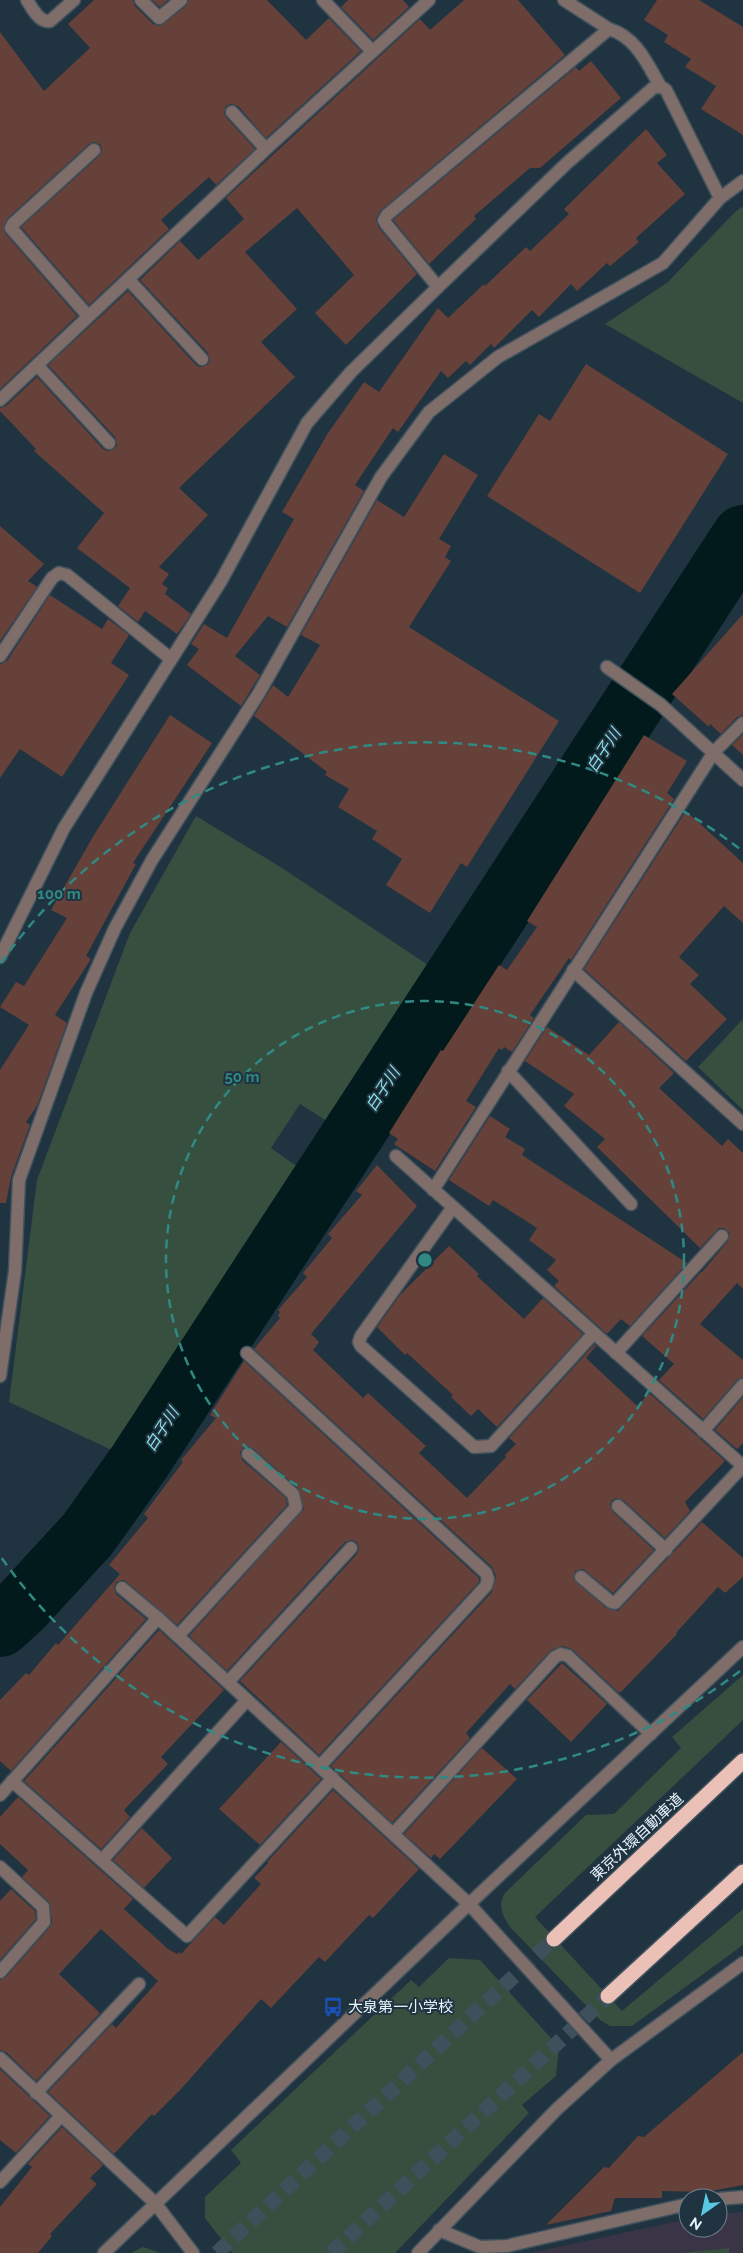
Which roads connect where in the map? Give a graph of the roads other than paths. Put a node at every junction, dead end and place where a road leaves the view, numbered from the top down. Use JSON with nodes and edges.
{"nodes":[{"id":1,"x":27,"y":0,"type":"edge"},
{"id":2,"x":74,"y":0,"type":"edge"},
{"id":3,"x":140,"y":0,"type":"edge"},
{"id":4,"x":180,"y":0,"type":"edge"},
{"id":5,"x":323,"y":0,"type":"edge"},
{"id":6,"x":429,"y":0,"type":"edge"},
{"id":7,"x":564,"y":0,"type":"edge"},
{"id":8,"x":609,"y":29,"type":"junction"},
{"id":9,"x":372,"y":51,"type":"junction"},
{"id":10,"x":660,"y":86,"type":"junction"},
{"id":11,"x":232,"y":112,"type":"dead end"},
{"id":12,"x":266,"y":149,"type":"junction"},
{"id":13,"x":94,"y":150,"type":"dead end"},
{"id":14,"x":743,"y":181,"type":"edge"},
{"id":15,"x":720,"y":198,"type":"junction"},
{"id":16,"x":128,"y":279,"type":"junction"},
{"id":17,"x":438,"y":287,"type":"junction"},
{"id":18,"x":88,"y":316,"type":"junction"},
{"id":19,"x":202,"y":360,"type":"dead end"},
{"id":20,"x":37,"y":365,"type":"junction"},
{"id":21,"x":0,"y":400,"type":"edge"},
{"id":22,"x":109,"y":443,"type":"dead end"},
{"id":23,"x":0,"y":656,"type":"edge"},
{"id":24,"x":170,"y":659,"type":"junction"},
{"id":25,"x":607,"y":667,"type":"dead end"},
{"id":26,"x":743,"y":723,"type":"edge"},
{"id":27,"x":714,"y":752,"type":"junction"},
{"id":28,"x":743,"y":780,"type":"edge"},
{"id":29,"x":0,"y":957,"type":"edge"},
{"id":30,"x":573,"y":970,"type":"junction"},
{"id":31,"x":508,"y":1071,"type":"junction"},
{"id":32,"x":743,"y":1124,"type":"edge"},
{"id":33,"x":396,"y":1156,"type":"dead end"},
{"id":34,"x":433,"y":1190,"type":"junction"},
{"id":35,"x":631,"y":1204,"type":"dead end"},
{"id":36,"x":453,"y":1207,"type":"junction"},
{"id":37,"x":722,"y":1236,"type":"dead end"},
{"id":38,"x":594,"y":1333,"type":"junction"},
{"id":39,"x":247,"y":1353,"type":"dead end"},
{"id":40,"x":616,"y":1353,"type":"junction"},
{"id":41,"x":0,"y":1376,"type":"edge"},
{"id":42,"x":743,"y":1386,"type":"edge"},
{"id":43,"x":703,"y":1431,"type":"junction"},
{"id":44,"x":248,"y":1454,"type":"dead end"},
{"id":45,"x":743,"y":1466,"type":"edge"},
{"id":46,"x":618,"y":1506,"type":"dead end"},
{"id":47,"x":351,"y":1548,"type":"dead end"},
{"id":48,"x":666,"y":1550,"type":"junction"},
{"id":49,"x":581,"y":1577,"type":"dead end"},
{"id":50,"x":122,"y":1588,"type":"dead end"},
{"id":51,"x":158,"y":1618,"type":"junction"},
{"id":52,"x":178,"y":1636,"type":"junction"},
{"id":53,"x":743,"y":1646,"type":"edge"},
{"id":54,"x":228,"y":1682,"type":"junction"},
{"id":55,"x":247,"y":1700,"type":"junction"},
{"id":56,"x":652,"y":1734,"type":"junction"},
{"id":57,"x":743,"y":1761,"type":"edge"},
{"id":58,"x":320,"y":1766,"type":"junction"},
{"id":59,"x":333,"y":1778,"type":"junction"},
{"id":60,"x":12,"y":1781,"type":"junction"},
{"id":61,"x":0,"y":1795,"type":"edge"},
{"id":62,"x":393,"y":1834,"type":"junction"},
{"id":63,"x":102,"y":1860,"type":"junction"},
{"id":64,"x":0,"y":1867,"type":"edge"},
{"id":65,"x":743,"y":1872,"type":"edge"},
{"id":66,"x":469,"y":1904,"type":"junction"},
{"id":67,"x":554,"y":1939,"type":"tunnel mouth"},
{"id":68,"x":743,"y":1963,"type":"edge"},
{"id":69,"x":0,"y":1972,"type":"edge"},
{"id":70,"x":139,"y":1984,"type":"dead end"},
{"id":71,"x":608,"y":1996,"type":"tunnel mouth"},
{"id":72,"x":611,"y":2060,"type":"junction"},
{"id":73,"x":1,"y":2061,"type":"edge"},
{"id":74,"x":36,"y":2093,"type":"junction"},
{"id":75,"x":61,"y":2116,"type":"junction"},
{"id":76,"x":0,"y":2182,"type":"edge"},
{"id":77,"x":743,"y":2197,"type":"edge"},
{"id":78,"x":728,"y":2198,"type":"edge"},
{"id":79,"x":155,"y":2203,"type":"junction"},
{"id":80,"x":678,"y":2206,"type":"edge"},
{"id":81,"x":439,"y":2230,"type":"junction"},
{"id":82,"x":104,"y":2253,"type":"edge"},
{"id":83,"x":192,"y":2253,"type":"edge"},
{"id":84,"x":418,"y":2253,"type":"edge"}],
"edges":[{"from":1,"to":2,"type":"street"},
{"from":3,"to":4,"type":"street"},
{"from":5,"to":9,"type":"street"},
{"from":6,"to":9,"type":"street"},
{"from":7,"to":8,"type":"street"},
{"from":8,"to":10,"type":"street"},
{"from":8,"to":17,"type":"street"},
{"from":9,"to":12,"type":"street"},
{"from":10,"to":15,"type":"street"},
{"from":10,"to":17,"type":"street"},
{"from":11,"to":12,"type":"street"},
{"from":12,"to":16,"type":"street"},
{"from":13,"to":18,"type":"street"},
{"from":14,"to":15,"type":"street"},
{"from":15,"to":41,"type":"street"},
{"from":16,"to":18,"type":"street"},
{"from":16,"to":19,"type":"street"},
{"from":17,"to":24,"type":"street"},
{"from":18,"to":20,"type":"street"},
{"from":20,"to":21,"type":"street"},
{"from":20,"to":22,"type":"street"},
{"from":23,"to":24,"type":"street"},
{"from":24,"to":29,"type":"street"},
{"from":25,"to":27,"type":"street"},
{"from":26,"to":27,"type":"street"},
{"from":27,"to":28,"type":"street"},
{"from":27,"to":30,"type":"street"},
{"from":30,"to":31,"type":"street"},
{"from":30,"to":32,"type":"street"},
{"from":31,"to":34,"type":"street"},
{"from":31,"to":35,"type":"street"},
{"from":33,"to":34,"type":"street"},
{"from":34,"to":36,"type":"street"},
{"from":36,"to":38,"type":"street"},
{"from":36,"to":38,"type":"street"},
{"from":37,"to":40,"type":"street"},
{"from":38,"to":40,"type":"street"},
{"from":39,"to":58,"type":"street"},
{"from":40,"to":43,"type":"street"},
{"from":42,"to":43,"type":"street"},
{"from":43,"to":45,"type":"street"},
{"from":44,"to":52,"type":"street"},
{"from":45,"to":48,"type":"street"},
{"from":46,"to":48,"type":"street"},
{"from":47,"to":54,"type":"street"},
{"from":48,"to":49,"type":"street"},
{"from":50,"to":51,"type":"street"},
{"from":51,"to":52,"type":"street"},
{"from":51,"to":60,"type":"street"},
{"from":52,"to":54,"type":"street"},
{"from":53,"to":56,"type":"street"},
{"from":54,"to":55,"type":"street"},
{"from":55,"to":58,"type":"street"},
{"from":55,"to":63,"type":"street"},
{"from":56,"to":62,"type":"street"},
{"from":56,"to":66,"type":"street"},
{"from":57,"to":67,"type":"highway","name":"東京外環自動車道"},
{"from":58,"to":59,"type":"street"},
{"from":59,"to":62,"type":"street"},
{"from":59,"to":63,"type":"street"},
{"from":60,"to":61,"type":"street"},
{"from":60,"to":63,"type":"street"},
{"from":62,"to":66,"type":"street"},
{"from":64,"to":69,"type":"street"},
{"from":65,"to":71,"type":"highway"},
{"from":66,"to":72,"type":"street"},
{"from":66,"to":79,"type":"street"},
{"from":68,"to":72,"type":"street"},
{"from":70,"to":74,"type":"street"},
{"from":72,"to":81,"type":"street"},
{"from":73,"to":74,"type":"street"},
{"from":74,"to":75,"type":"street"},
{"from":75,"to":76,"type":"street"},
{"from":75,"to":79,"type":"street"},
{"from":77,"to":78,"type":"street"},
{"from":79,"to":82,"type":"street"},
{"from":79,"to":83,"type":"street"},
{"from":80,"to":81,"type":"street"},
{"from":81,"to":84,"type":"street"}]}
